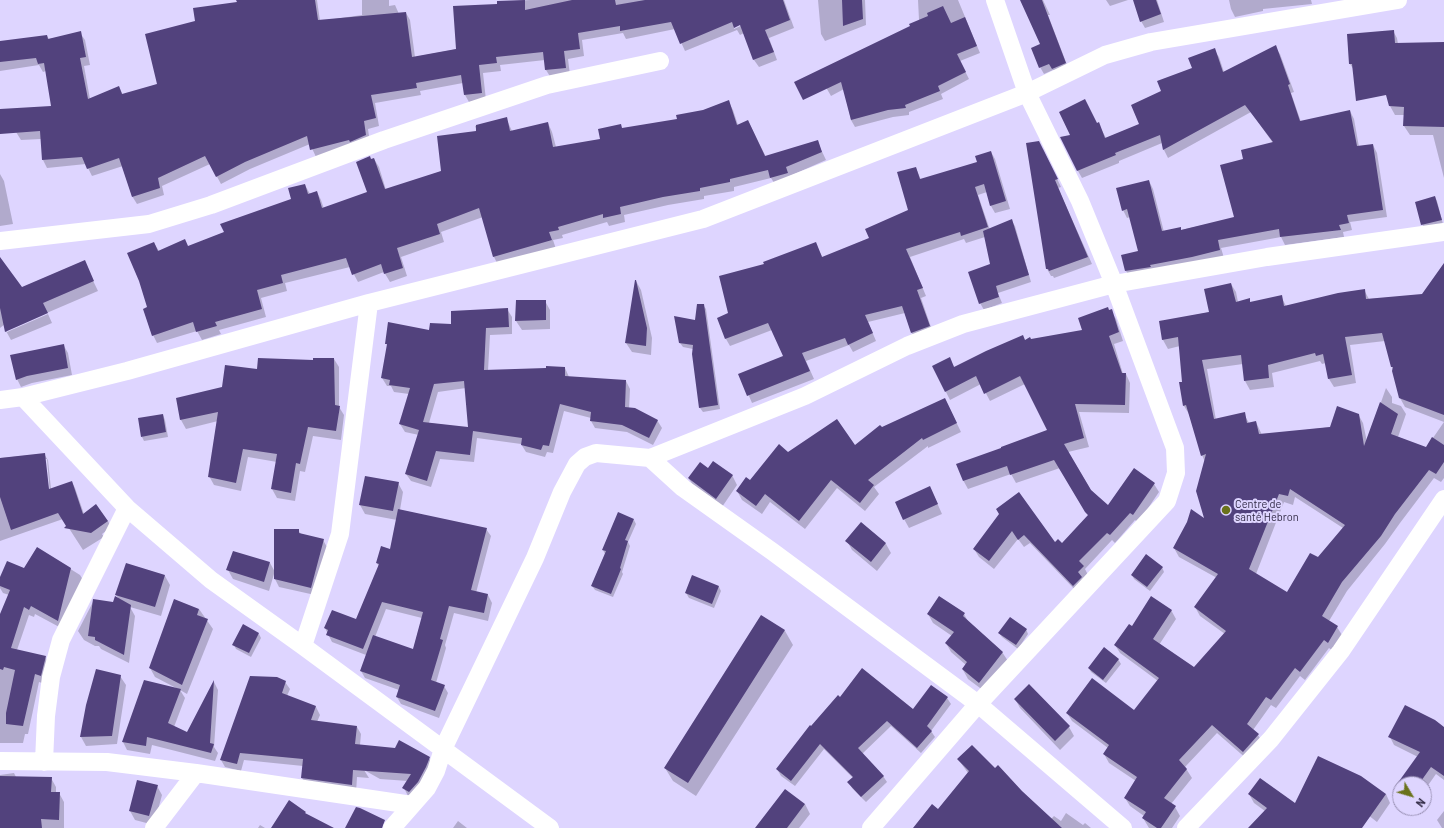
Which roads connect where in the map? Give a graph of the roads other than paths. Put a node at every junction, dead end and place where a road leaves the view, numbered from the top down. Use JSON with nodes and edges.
{"nodes":[{"id":1,"x":995,"y":0,"type":"edge"},
{"id":2,"x":1398,"y":0,"type":"edge"},
{"id":3,"x":660,"y":61,"type":"dead end"},
{"id":4,"x":1027,"y":93,"type":"junction"},
{"id":5,"x":1444,"y":232,"type":"edge"},
{"id":6,"x":0,"y":241,"type":"edge"},
{"id":7,"x":1114,"y":284,"type":"junction"},
{"id":8,"x":369,"y":303,"type":"junction"},
{"id":9,"x":23,"y":397,"type":"junction"},
{"id":10,"x":0,"y":400,"type":"edge"},
{"id":11,"x":650,"y":458,"type":"junction"},
{"id":12,"x":1444,"y":500,"type":"edge"},
{"id":13,"x":127,"y":508,"type":"junction"},
{"id":14,"x":303,"y":646,"type":"junction"},
{"id":15,"x":978,"y":704,"type":"junction"},
{"id":16,"x":443,"y":748,"type":"junction"},
{"id":17,"x":0,"y":761,"type":"edge"},
{"id":18,"x":44,"y":762,"type":"junction"},
{"id":19,"x":196,"y":773,"type":"junction"},
{"id":20,"x":412,"y":805,"type":"junction"},
{"id":21,"x":154,"y":828,"type":"edge"},
{"id":22,"x":392,"y":828,"type":"edge"},
{"id":23,"x":550,"y":828,"type":"edge"},
{"id":24,"x":871,"y":828,"type":"edge"},
{"id":25,"x":1123,"y":828,"type":"edge"},
{"id":26,"x":1186,"y":828,"type":"edge"}],
"edges":[{"from":1,"to":4,"type":"street"},
{"from":2,"to":4,"type":"street"},
{"from":3,"to":6,"type":"street"},
{"from":4,"to":7,"type":"street"},
{"from":4,"to":8,"type":"street"},
{"from":5,"to":7,"type":"street"},
{"from":7,"to":11,"type":"street"},
{"from":7,"to":15,"type":"street"},
{"from":8,"to":9,"type":"street"},
{"from":8,"to":14,"type":"street"},
{"from":9,"to":10,"type":"street"},
{"from":9,"to":13,"type":"street"},
{"from":11,"to":15,"type":"street"},
{"from":11,"to":16,"type":"street"},
{"from":12,"to":26,"type":"street"},
{"from":13,"to":14,"type":"street"},
{"from":13,"to":18,"type":"street"},
{"from":14,"to":16,"type":"street"},
{"from":15,"to":24,"type":"street"},
{"from":15,"to":25,"type":"street"},
{"from":16,"to":20,"type":"street"},
{"from":16,"to":23,"type":"street"},
{"from":17,"to":18,"type":"street"},
{"from":18,"to":19,"type":"street"},
{"from":19,"to":20,"type":"street"},
{"from":19,"to":21,"type":"street"},
{"from":20,"to":22,"type":"street"}]}
